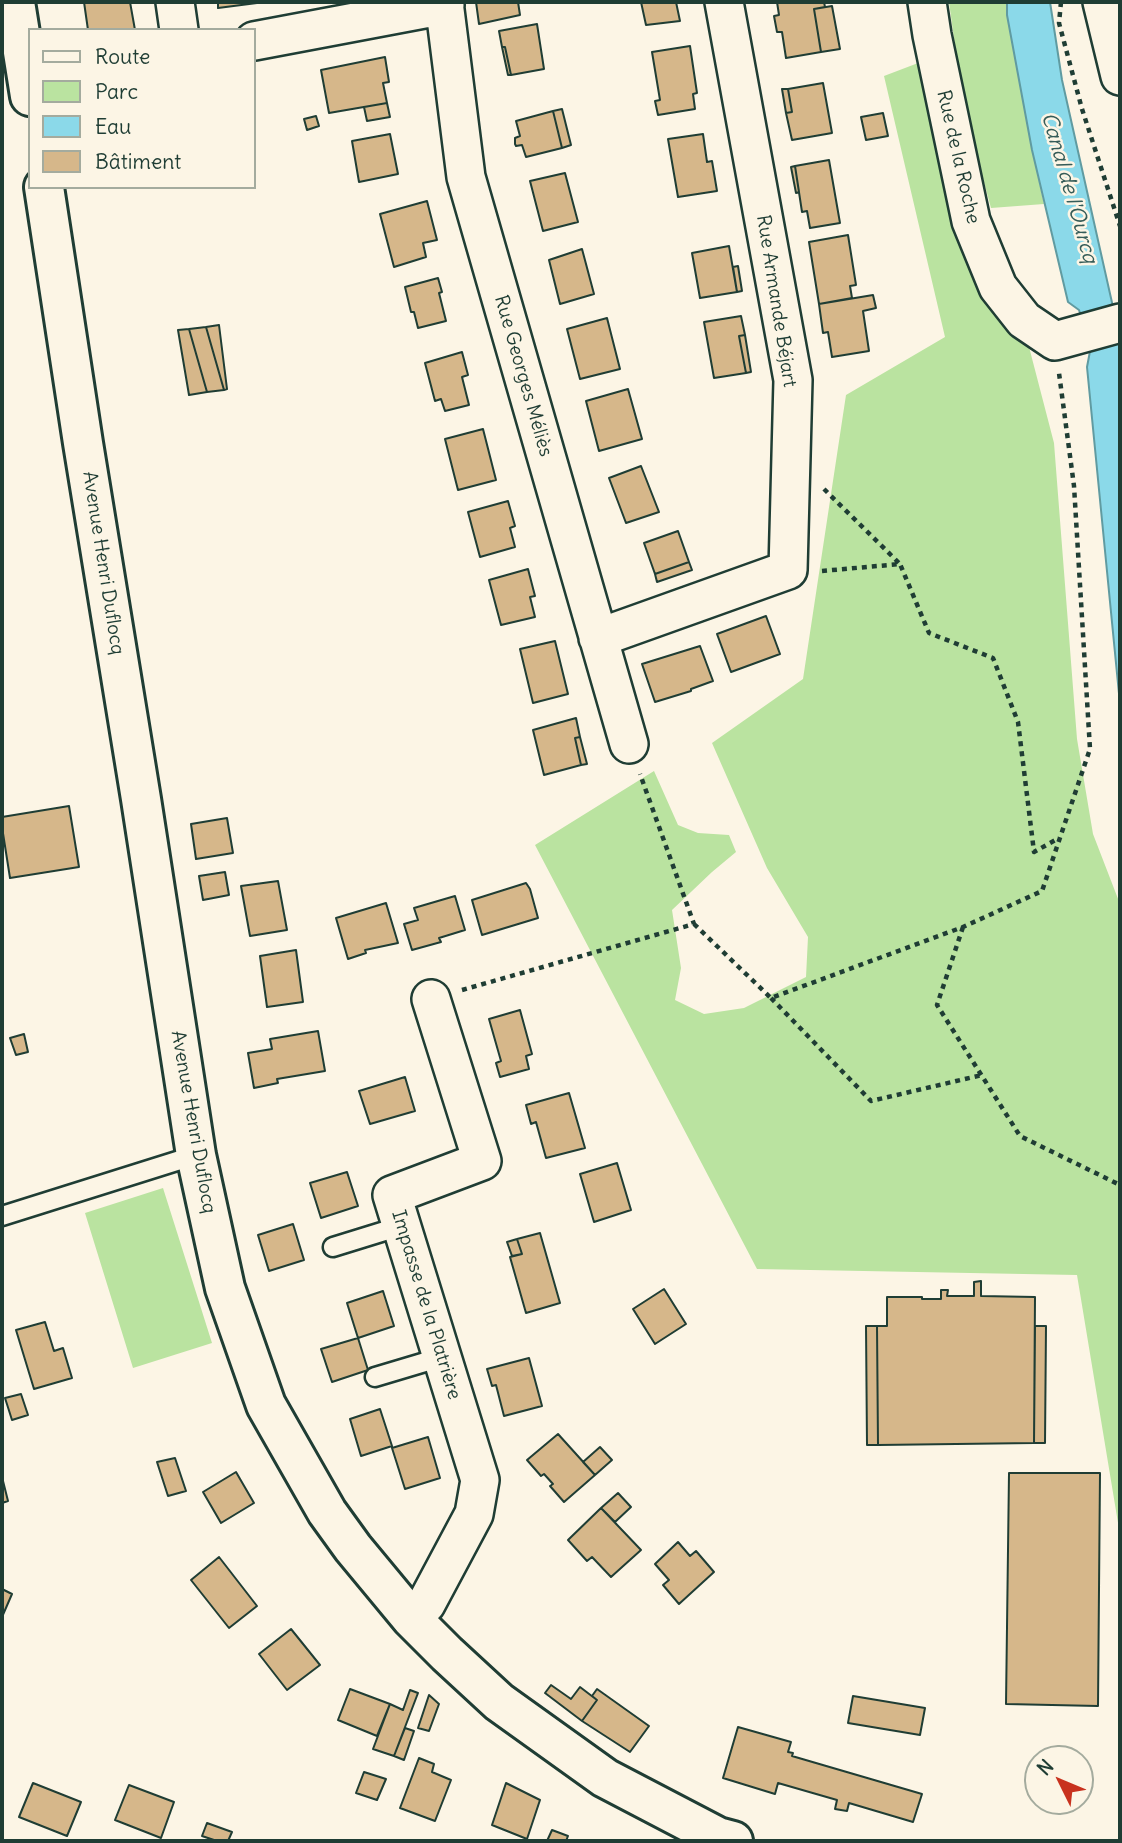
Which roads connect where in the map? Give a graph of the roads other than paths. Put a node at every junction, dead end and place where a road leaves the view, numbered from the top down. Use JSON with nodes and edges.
{"nodes":[{"id":1,"x":15,"y":2,"type":"edge"},
{"id":2,"x":175,"y":2,"type":"edge"},
{"id":3,"x":723,"y":2,"type":"edge"},
{"id":4,"x":927,"y":2,"type":"edge"},
{"id":5,"x":1102,"y":2,"type":"edge"},
{"id":6,"x":445,"y":4,"type":"edge"},
{"id":7,"x":179,"y":28,"type":"edge"},
{"id":8,"x":256,"y":41,"type":"edge"},
{"id":9,"x":1120,"y":76,"type":"edge"},
{"id":10,"x":28,"y":82,"type":"edge"},
{"id":11,"x":44,"y":189,"type":"edge"},
{"id":12,"x":1120,"y":323,"type":"edge"},
{"id":13,"x":598,"y":638,"type":"junction"},
{"id":14,"x":629,"y":744,"type":"road end"},
{"id":15,"x":431,"y":999,"type":"road end"},
{"id":16,"x":196,"y":1155,"type":"junction"},
{"id":17,"x":2,"y":1216,"type":"edge"},
{"id":18,"x":401,"y":1226,"type":"junction"},
{"id":19,"x":334,"y":1247,"type":"dead end"},
{"id":20,"x":442,"y":1357,"type":"junction"},
{"id":21,"x":375,"y":1377,"type":"dead end"},
{"id":22,"x":411,"y":1618,"type":"junction"},
{"id":23,"x":733,"y":1841,"type":"edge"}],
"edges":[{"from":1,"to":10,"type":"street"},
{"from":2,"to":7,"type":"street"},
{"from":3,"to":13,"type":"street","name":"Rue Armande Béjart"},
{"from":4,"to":12,"type":"street","name":"Rue de la Roche"},
{"from":5,"to":9,"type":"street"},
{"from":6,"to":8,"type":"street"},
{"from":6,"to":13,"type":"street","name":"Rue Georges Méliès"},
{"from":11,"to":16,"type":"street","name":"Avenue Henri Duflocq"},
{"from":13,"to":14,"type":"street","name":"Rue Georges Méliès"},
{"from":15,"to":18,"type":"street","name":"Impasse de la Platrière"},
{"from":16,"to":17,"type":"lane"},
{"from":16,"to":22,"type":"street","name":"Avenue Henri Duflocq"},
{"from":18,"to":19,"type":"lane"},
{"from":18,"to":20,"type":"street","name":"Impasse de la Platrière"},
{"from":20,"to":21,"type":"lane"},
{"from":20,"to":22,"type":"street","name":"Impasse de la Platrière"},
{"from":22,"to":23,"type":"street","name":"Avenue Henri Duflocq"}]}
